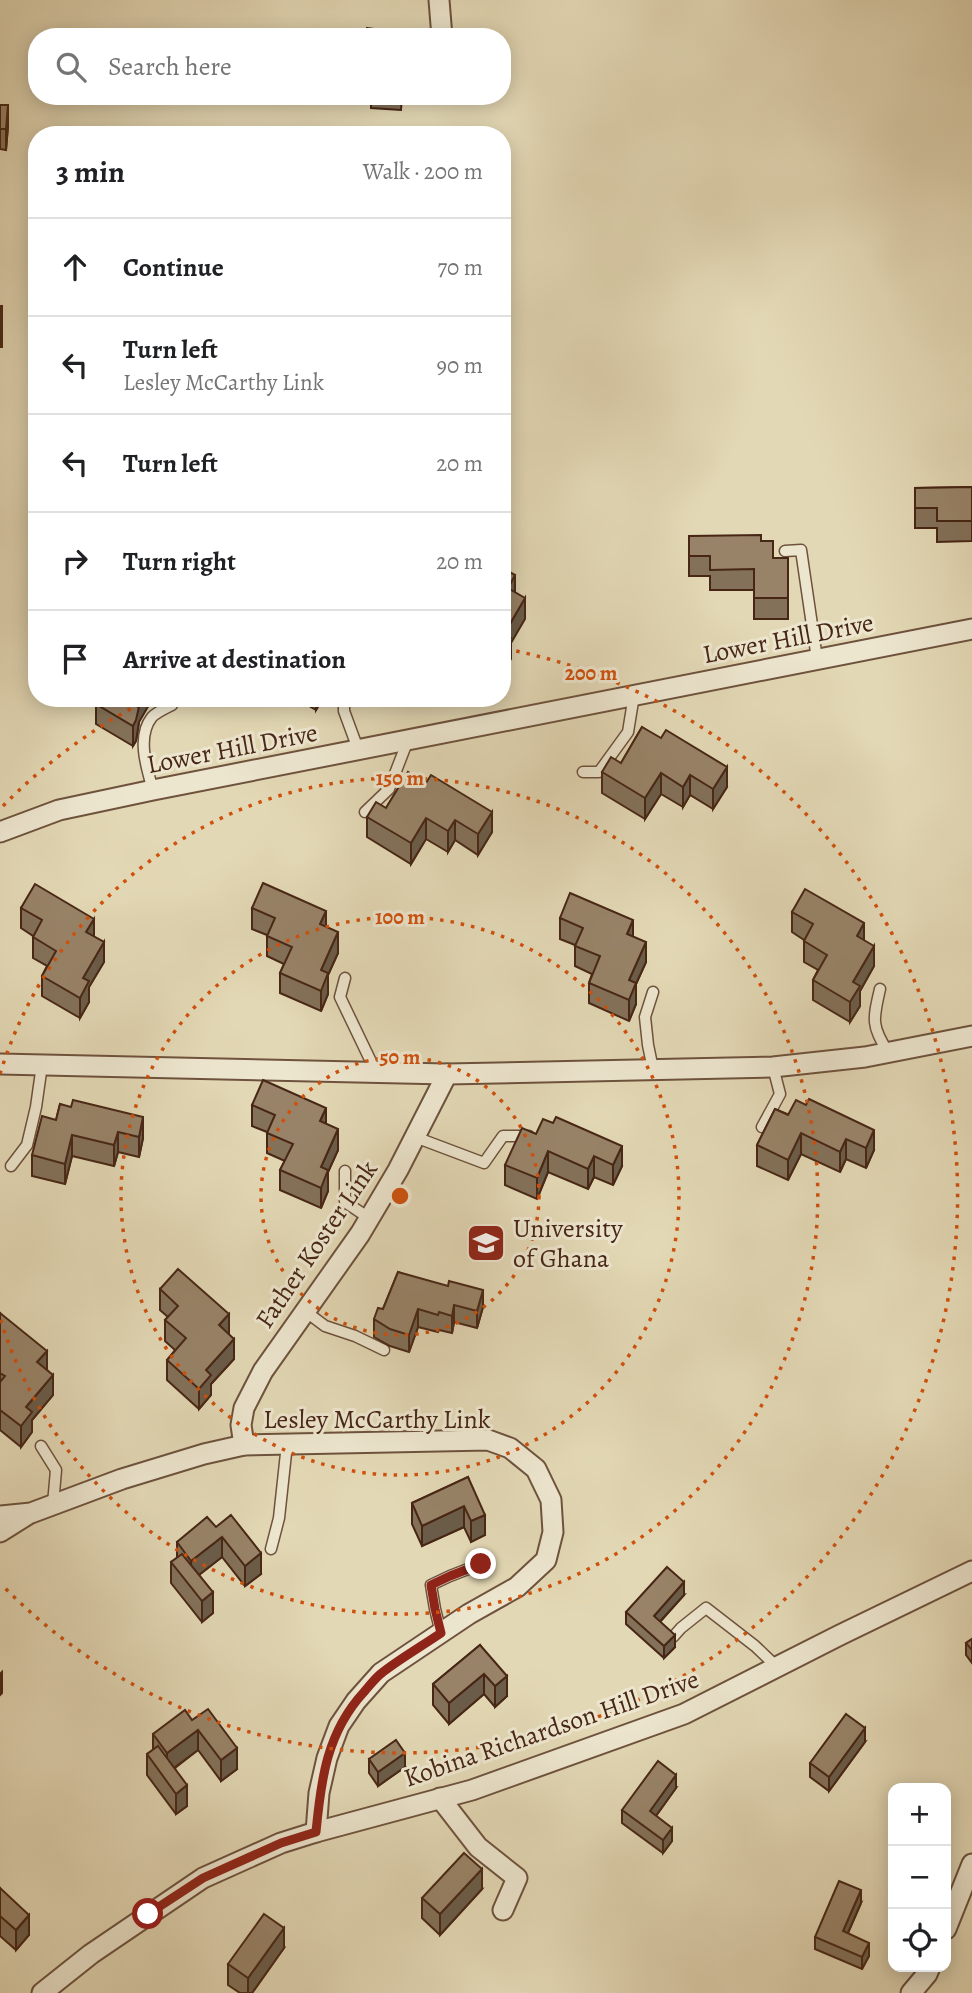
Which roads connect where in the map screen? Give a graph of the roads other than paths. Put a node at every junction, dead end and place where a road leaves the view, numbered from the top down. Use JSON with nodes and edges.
{"nodes":[{"id":1,"x":439,"y":0,"type":"edge"},
{"id":2,"x":441,"y":28,"type":"edge"},
{"id":3,"x":785,"y":551,"type":"dead end"},
{"id":4,"x":972,"y":628,"type":"edge"},
{"id":5,"x":817,"y":659,"type":"junction"},
{"id":6,"x":634,"y":695,"type":"junction"},
{"id":7,"x":169,"y":707,"type":"edge"},
{"id":8,"x":344,"y":707,"type":"edge"},
{"id":9,"x":408,"y":739,"type":"junction"},
{"id":10,"x":358,"y":749,"type":"junction"},
{"id":11,"x":583,"y":772,"type":"dead end"},
{"id":12,"x":153,"y":790,"type":"junction"},
{"id":13,"x":365,"y":812,"type":"dead end"},
{"id":14,"x":0,"y":832,"type":"edge"},
{"id":15,"x":345,"y":978,"type":"dead end"},
{"id":16,"x":880,"y":989,"type":"dead end"},
{"id":17,"x":653,"y":992,"type":"dead end"},
{"id":18,"x":972,"y":1036,"type":"edge"},
{"id":19,"x":888,"y":1052,"type":"junction"},
{"id":20,"x":0,"y":1064,"type":"edge"},
{"id":21,"x":42,"y":1065,"type":"junction"},
{"id":22,"x":773,"y":1067,"type":"junction"},
{"id":23,"x":653,"y":1069,"type":"junction"},
{"id":24,"x":376,"y":1073,"type":"junction"},
{"id":25,"x":447,"y":1074,"type":"junction"},
{"id":26,"x":762,"y":1127,"type":"dead end"},
{"id":27,"x":529,"y":1136,"type":"edge"},
{"id":28,"x":415,"y":1138,"type":"junction"},
{"id":29,"x":11,"y":1166,"type":"dead end"},
{"id":30,"x":345,"y":1171,"type":"dead end"},
{"id":31,"x":369,"y":1218,"type":"junction"},
{"id":32,"x":305,"y":1311,"type":"junction"},
{"id":33,"x":384,"y":1350,"type":"dead end"},
{"id":34,"x":287,"y":1444,"type":"junction"},
{"id":35,"x":244,"y":1445,"type":"junction"},
{"id":36,"x":41,"y":1446,"type":"dead end"},
{"id":37,"x":53,"y":1504,"type":"junction"},
{"id":38,"x":30,"y":1513,"type":"junction"},
{"id":39,"x":0,"y":1516,"type":"edge"},
{"id":40,"x":0,"y":1532,"type":"edge"},
{"id":41,"x":271,"y":1549,"type":"dead end"},
{"id":42,"x":481,"y":1564,"type":"dead end"},
{"id":43,"x":972,"y":1571,"type":"edge"},
{"id":44,"x":441,"y":1633,"type":"junction"},
{"id":45,"x":673,"y":1637,"type":"edge"},
{"id":46,"x":777,"y":1667,"type":"junction"},
{"id":47,"x":440,"y":1798,"type":"junction"},
{"id":48,"x":316,"y":1832,"type":"junction"},
{"id":49,"x":972,"y":1864,"type":"edge"},
{"id":50,"x":503,"y":1910,"type":"dead end"},
{"id":51,"x":951,"y":1916,"type":"edge"},
{"id":52,"x":928,"y":1972,"type":"edge"},
{"id":53,"x":42,"y":1993,"type":"edge"},
{"id":54,"x":911,"y":1993,"type":"edge"}],
"edges":[{"from":1,"to":2,"type":"street"},
{"from":3,"to":5,"type":"lane"},
{"from":4,"to":5,"type":"street","name":"Lower Hill Drive"},
{"from":5,"to":6,"type":"street","name":"Lower Hill Drive"},
{"from":6,"to":9,"type":"street","name":"Lower Hill Drive"},
{"from":6,"to":11,"type":"lane"},
{"from":7,"to":12,"type":"lane"},
{"from":8,"to":10,"type":"lane"},
{"from":9,"to":10,"type":"street","name":"Lower Hill Drive"},
{"from":9,"to":13,"type":"lane"},
{"from":10,"to":12,"type":"street","name":"Lower Hill Drive"},
{"from":12,"to":14,"type":"street","name":"Lower Hill Drive"},
{"from":15,"to":24,"type":"lane"},
{"from":16,"to":19,"type":"lane"},
{"from":17,"to":23,"type":"lane"},
{"from":18,"to":19,"type":"street"},
{"from":19,"to":22,"type":"street"},
{"from":20,"to":21,"type":"street"},
{"from":21,"to":24,"type":"street"},
{"from":21,"to":29,"type":"lane"},
{"from":22,"to":23,"type":"street"},
{"from":22,"to":26,"type":"lane"},
{"from":23,"to":25,"type":"street"},
{"from":24,"to":25,"type":"street"},
{"from":25,"to":28,"type":"street","name":"Father Koster Link"},
{"from":27,"to":28,"type":"lane"},
{"from":28,"to":31,"type":"street","name":"Father Koster Link"},
{"from":30,"to":31,"type":"lane"},
{"from":31,"to":32,"type":"street","name":"Father Koster Link"},
{"from":32,"to":33,"type":"lane"},
{"from":32,"to":35,"type":"street","name":"Father Koster Link"},
{"from":34,"to":35,"type":"street","name":"Lesley McCarthy Link"},
{"from":34,"to":41,"type":"lane"},
{"from":34,"to":44,"type":"street","name":"Lesley McCarthy Link"},
{"from":35,"to":37,"type":"street","name":"Lesley McCarthy Link"},
{"from":36,"to":37,"type":"lane"},
{"from":37,"to":38,"type":"street","name":"Lesley McCarthy Link"},
{"from":38,"to":39,"type":"street","name":"Lesley McCarthy Link"},
{"from":38,"to":40,"type":"street"},
{"from":42,"to":44,"type":"lane"},
{"from":43,"to":46,"type":"street","name":"Kobina Richardson Hill Drive"},
{"from":44,"to":48,"type":"street","name":"Lesley McCarthy Link"},
{"from":45,"to":46,"type":"lane"},
{"from":46,"to":47,"type":"street","name":"Kobina Richardson Hill Drive"},
{"from":47,"to":48,"type":"street","name":"Kobina Richardson Hill Drive"},
{"from":47,"to":50,"type":"street"},
{"from":48,"to":53,"type":"street","name":"Kobina Richardson Hill Drive"},
{"from":49,"to":51,"type":"street"},
{"from":52,"to":54,"type":"street"}]}
